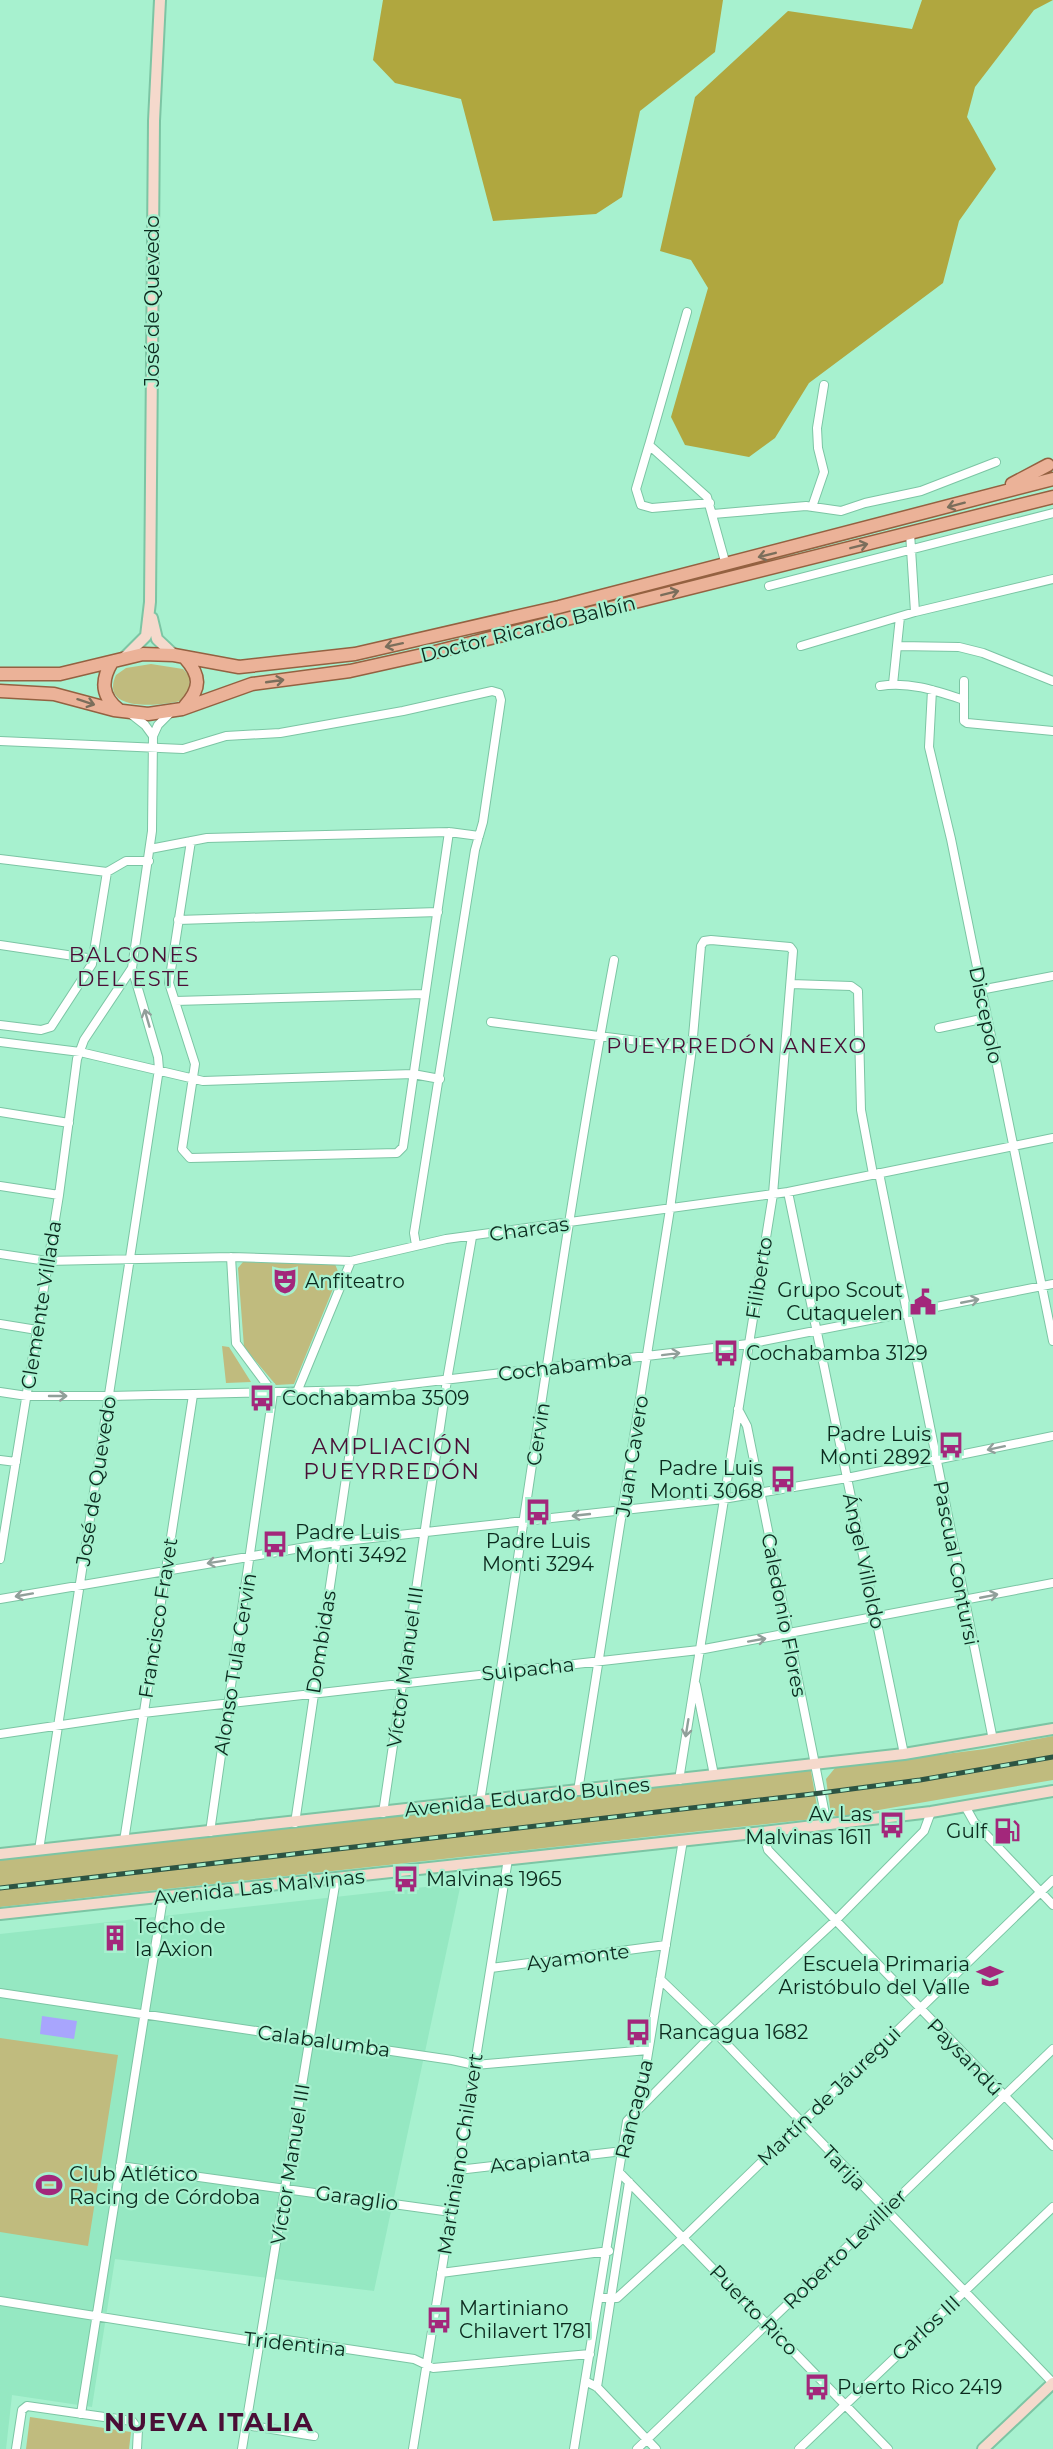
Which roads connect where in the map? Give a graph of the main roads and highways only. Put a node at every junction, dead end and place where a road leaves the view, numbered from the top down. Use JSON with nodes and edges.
{"nodes":[{"id":1,"x":160,"y":0,"type":"edge"},
{"id":2,"x":1051,"y":464,"type":"edge"},
{"id":3,"x":1053,"y":479,"type":"edge"},
{"id":4,"x":993,"y":495,"type":"junction"},
{"id":5,"x":1053,"y":497,"type":"edge"},
{"id":6,"x":150,"y":602,"type":"junction"},
{"id":7,"x":180,"y":657,"type":"junction"},
{"id":8,"x":118,"y":660,"type":"junction"},
{"id":9,"x":0,"y":674,"type":"edge"},
{"id":10,"x":0,"y":691,"type":"edge"},
{"id":11,"x":177,"y":710,"type":"junction"},
{"id":12,"x":125,"y":712,"type":"junction"},
{"id":13,"x":1053,"y":1729,"type":"edge"},
{"id":14,"x":1053,"y":1791,"type":"edge"},
{"id":15,"x":0,"y":1854,"type":"edge"},
{"id":16,"x":0,"y":1914,"type":"edge"},
{"id":17,"x":1053,"y":2383,"type":"edge"},
{"id":18,"x":983,"y":2449,"type":"edge"}],
"edges":[{"from":1,"to":6,"type":"main road","name":"José de Quevedo"},
{"from":2,"to":4,"type":"main road"},
{"from":3,"to":4,"type":"main road","name":"Doctor Ricardo Balbín"},
{"from":4,"to":7,"type":"main road","name":"Doctor Ricardo Balbín","one_way":true},
{"from":11,"to":5,"type":"main road","name":"Doctor Ricardo Balbín","one_way":true},
{"from":6,"to":7,"type":"main road"},
{"from":6,"to":8,"type":"main road"},
{"from":7,"to":8,"type":"main road","name":"Doctor Ricardo Balbín"},
{"from":7,"to":11,"type":"main road"},
{"from":8,"to":9,"type":"main road","name":"Doctor Ricardo Balbín"},
{"from":8,"to":12,"type":"main road"},
{"from":10,"to":12,"type":"main road","name":"Doctor Ricardo Balbín","one_way":true},
{"from":11,"to":12,"type":"main road","name":"Doctor Ricardo Balbín"},
{"from":13,"to":15,"type":"main road","name":"Avenida Eduardo Bulnes"},
{"from":14,"to":16,"type":"main road","name":"Avenida Las Malvinas"},
{"from":17,"to":18,"type":"main road"}]}
